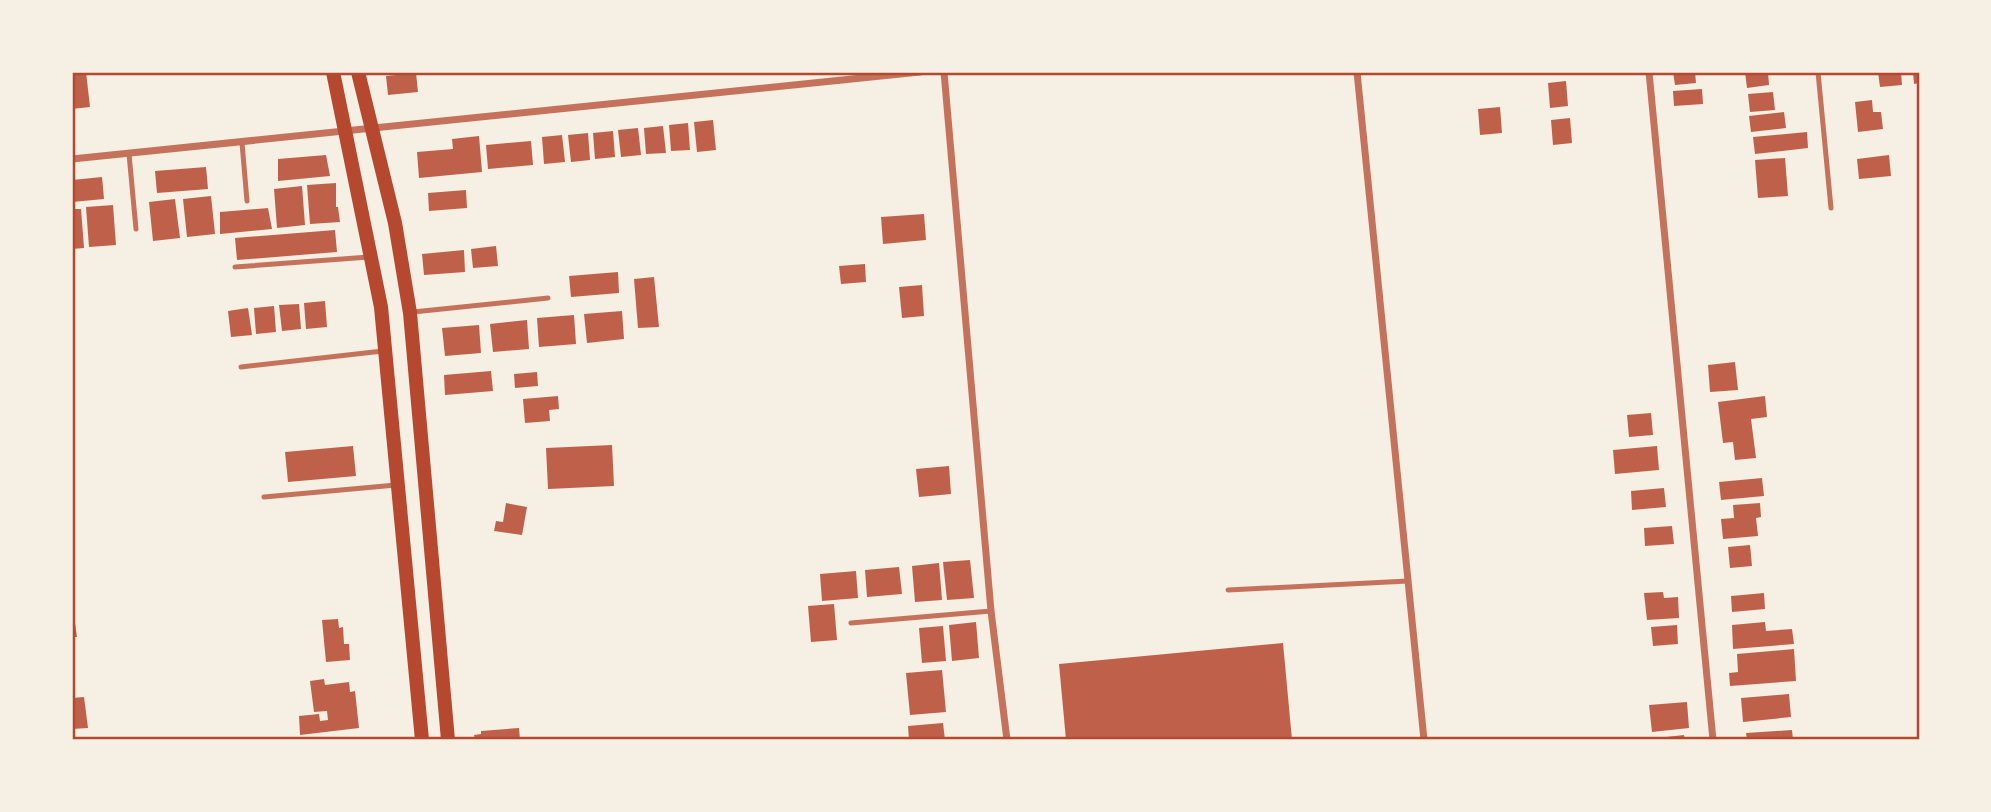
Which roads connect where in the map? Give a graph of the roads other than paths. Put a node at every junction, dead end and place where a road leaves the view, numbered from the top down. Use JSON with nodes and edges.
{"nodes":[{"id":1,"x":332,"y":72,"type":"edge"},
{"id":2,"x":358,"y":72,"type":"edge"},
{"id":3,"x":803,"y":72,"type":"edge"},
{"id":4,"x":920,"y":72,"type":"edge"},
{"id":5,"x":944,"y":72,"type":"edge"},
{"id":6,"x":1357,"y":72,"type":"edge"},
{"id":7,"x":1649,"y":72,"type":"edge"},
{"id":8,"x":1818,"y":72,"type":"edge"},
{"id":9,"x":804,"y":83,"type":"junction"},
{"id":10,"x":371,"y":131,"type":"junction"},
{"id":11,"x":345,"y":133,"type":"junction"},
{"id":12,"x":242,"y":143,"type":"junction"},
{"id":13,"x":129,"y":154,"type":"junction"},
{"id":14,"x":72,"y":159,"type":"edge"},
{"id":15,"x":247,"y":201,"type":"dead end"},
{"id":16,"x":1831,"y":208,"type":"dead end"},
{"id":17,"x":136,"y":229,"type":"dead end"},
{"id":18,"x":372,"y":256,"type":"junction"},
{"id":19,"x":235,"y":267,"type":"dead end"},
{"id":20,"x":548,"y":299,"type":"dead end"},
{"id":21,"x":410,"y":313,"type":"junction"},
{"id":22,"x":386,"y":351,"type":"junction"},
{"id":23,"x":241,"y":367,"type":"dead end"},
{"id":24,"x":417,"y":387,"type":"junction"},
{"id":25,"x":391,"y":389,"type":"junction"},
{"id":26,"x":399,"y":485,"type":"junction"},
{"id":27,"x":264,"y":497,"type":"dead end"},
{"id":28,"x":1408,"y":581,"type":"junction"},
{"id":29,"x":1228,"y":590,"type":"dead end"},
{"id":30,"x":991,"y":611,"type":"junction"},
{"id":31,"x":851,"y":623,"type":"dead end"},
{"id":32,"x":422,"y":740,"type":"edge"},
{"id":33,"x":449,"y":740,"type":"edge"},
{"id":34,"x":1007,"y":740,"type":"edge"},
{"id":35,"x":1424,"y":740,"type":"edge"},
{"id":36,"x":1713,"y":740,"type":"edge"}],
"edges":[{"from":1,"to":11,"type":"main road"},
{"from":2,"to":10,"type":"main road"},
{"from":3,"to":9,"type":"street"},
{"from":4,"to":9,"type":"street"},
{"from":5,"to":30,"type":"street"},
{"from":6,"to":28,"type":"street"},
{"from":7,"to":36,"type":"street"},
{"from":8,"to":16,"type":"lane"},
{"from":9,"to":10,"type":"street"},
{"from":10,"to":11,"type":"street"},
{"from":10,"to":21,"type":"main road"},
{"from":11,"to":12,"type":"street"},
{"from":11,"to":18,"type":"main road"},
{"from":12,"to":13,"type":"street"},
{"from":12,"to":15,"type":"lane"},
{"from":13,"to":14,"type":"street"},
{"from":13,"to":17,"type":"lane"},
{"from":18,"to":19,"type":"lane"},
{"from":18,"to":22,"type":"main road"},
{"from":20,"to":21,"type":"lane"},
{"from":21,"to":24,"type":"main road"},
{"from":22,"to":23,"type":"lane"},
{"from":22,"to":25,"type":"main road"},
{"from":24,"to":25,"type":"main road"},
{"from":24,"to":33,"type":"main road"},
{"from":25,"to":26,"type":"main road"},
{"from":26,"to":27,"type":"lane"},
{"from":26,"to":32,"type":"main road"},
{"from":28,"to":29,"type":"lane"},
{"from":28,"to":35,"type":"street"},
{"from":30,"to":31,"type":"lane"},
{"from":30,"to":34,"type":"street"}]}
